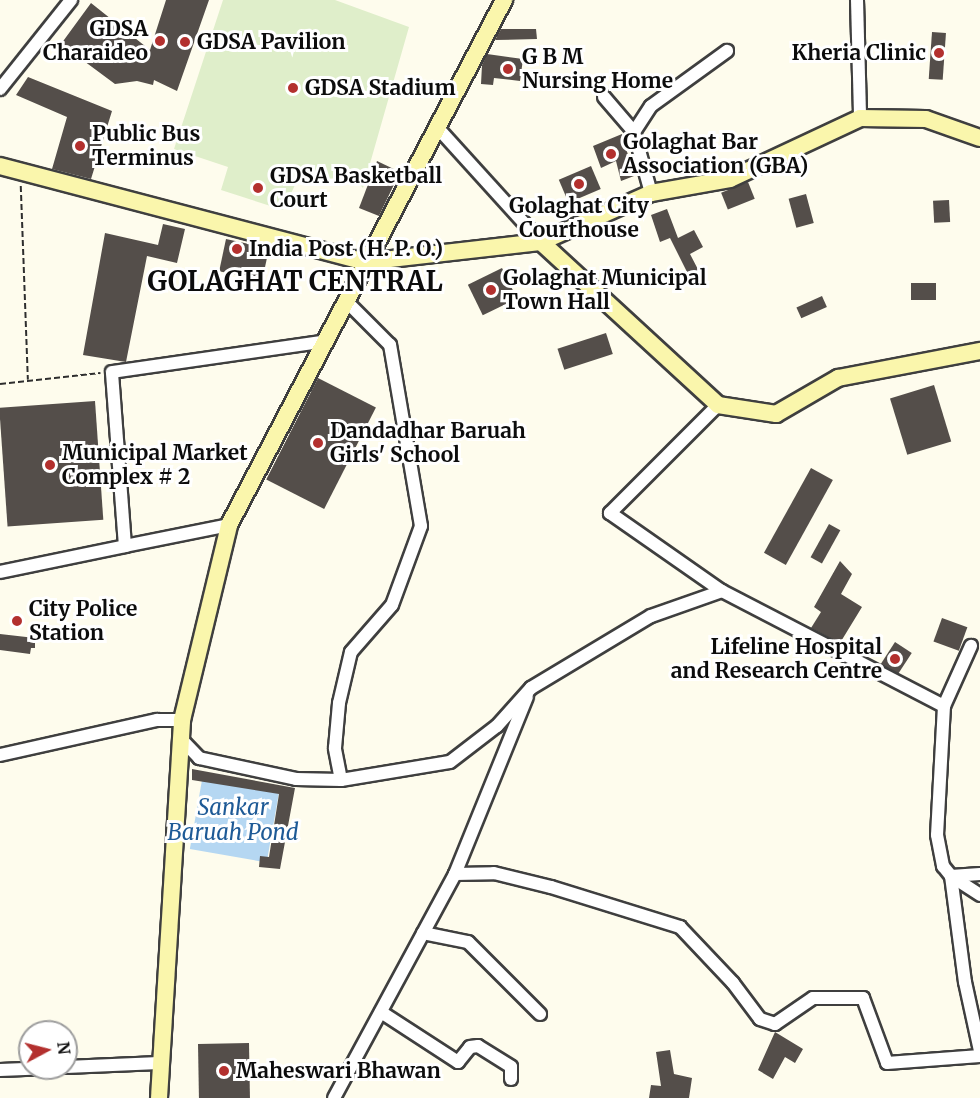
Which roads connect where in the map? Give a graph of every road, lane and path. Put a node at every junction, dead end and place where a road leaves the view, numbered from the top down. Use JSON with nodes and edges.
{"nodes":[{"id":1,"x":71,"y":0,"type":"edge"},
{"id":2,"x":504,"y":0,"type":"edge"},
{"id":3,"x":857,"y":0,"type":"edge"},
{"id":4,"x":727,"y":51,"type":"dead end"},
{"id":5,"x":0,"y":89,"type":"edge"},
{"id":6,"x":604,"y":97,"type":"dead end"},
{"id":7,"x":860,"y":118,"type":"junction"},
{"id":8,"x":436,"y":126,"type":"junction"},
{"id":9,"x":634,"y":132,"type":"junction"},
{"id":10,"x":980,"y":138,"type":"edge"},
{"id":11,"x":0,"y":166,"type":"edge"},
{"id":12,"x":21,"y":172,"type":"junction"},
{"id":13,"x":651,"y":194,"type":"junction"},
{"id":14,"x":541,"y":242,"type":"junction"},
{"id":15,"x":365,"y":262,"type":"junction"},
{"id":16,"x":347,"y":302,"type":"junction"},
{"id":17,"x":327,"y":341,"type":"junction"},
{"id":18,"x":980,"y":351,"type":"edge"},
{"id":19,"x":112,"y":372,"type":"junction"},
{"id":20,"x":28,"y":380,"type":"junction"},
{"id":21,"x":0,"y":384,"type":"edge"},
{"id":22,"x":718,"y":405,"type":"junction"},
{"id":23,"x":229,"y":525,"type":"junction"},
{"id":24,"x":125,"y":546,"type":"junction"},
{"id":25,"x":0,"y":572,"type":"edge"},
{"id":26,"x":722,"y":591,"type":"junction"},
{"id":27,"x":971,"y":646,"type":"dead end"},
{"id":28,"x":531,"y":688,"type":"junction"},
{"id":29,"x":944,"y":706,"type":"junction"},
{"id":30,"x":182,"y":720,"type":"junction"},
{"id":31,"x":180,"y":738,"type":"junction"},
{"id":32,"x":0,"y":755,"type":"edge"},
{"id":33,"x":199,"y":758,"type":"junction"},
{"id":34,"x":177,"y":770,"type":"junction"},
{"id":35,"x":340,"y":780,"type":"junction"},
{"id":36,"x":455,"y":874,"type":"junction"},
{"id":37,"x":980,"y":874,"type":"edge"},
{"id":38,"x":951,"y":876,"type":"junction"},
{"id":39,"x":980,"y":895,"type":"edge"},
{"id":40,"x":423,"y":933,"type":"junction"},
{"id":41,"x":381,"y":1012,"type":"junction"},
{"id":42,"x":540,"y":1014,"type":"dead end"},
{"id":43,"x":980,"y":1052,"type":"edge"},
{"id":44,"x":980,"y":1056,"type":"edge"},
{"id":45,"x":159,"y":1063,"type":"junction"},
{"id":46,"x":78,"y":1066,"type":"edge"},
{"id":47,"x":18,"y":1069,"type":"edge"},
{"id":48,"x":0,"y":1070,"type":"edge"},
{"id":49,"x":511,"y":1079,"type":"dead end"},
{"id":50,"x":159,"y":1098,"type":"edge"},
{"id":51,"x":334,"y":1098,"type":"edge"}],
"edges":[{"from":1,"to":5,"type":"street"},
{"from":2,"to":8,"type":"main road"},
{"from":3,"to":7,"type":"street"},
{"from":4,"to":9,"type":"street"},
{"from":6,"to":9,"type":"street"},
{"from":7,"to":10,"type":"main road"},
{"from":7,"to":13,"type":"main road"},
{"from":8,"to":14,"type":"street"},
{"from":8,"to":15,"type":"main road"},
{"from":9,"to":13,"type":"street"},
{"from":11,"to":12,"type":"main road"},
{"from":12,"to":15,"type":"main road"},
{"from":12,"to":20,"type":"path"},
{"from":13,"to":14,"type":"main road"},
{"from":14,"to":15,"type":"main road"},
{"from":14,"to":22,"type":"main road"},
{"from":15,"to":16,"type":"main road"},
{"from":16,"to":17,"type":"main road"},
{"from":16,"to":35,"type":"street"},
{"from":17,"to":19,"type":"street"},
{"from":17,"to":23,"type":"main road"},
{"from":18,"to":22,"type":"main road"},
{"from":19,"to":20,"type":"path"},
{"from":19,"to":24,"type":"street"},
{"from":20,"to":21,"type":"path"},
{"from":22,"to":26,"type":"street"},
{"from":23,"to":24,"type":"street"},
{"from":23,"to":30,"type":"main road"},
{"from":24,"to":25,"type":"street"},
{"from":26,"to":28,"type":"street"},
{"from":26,"to":29,"type":"street"},
{"from":27,"to":29,"type":"street"},
{"from":28,"to":35,"type":"street"},
{"from":28,"to":36,"type":"street"},
{"from":29,"to":38,"type":"street"},
{"from":30,"to":31,"type":"main road"},
{"from":30,"to":32,"type":"street"},
{"from":31,"to":33,"type":"street"},
{"from":31,"to":34,"type":"main road"},
{"from":33,"to":34,"type":"street"},
{"from":33,"to":35,"type":"street"},
{"from":34,"to":45,"type":"main road"},
{"from":36,"to":40,"type":"street"},
{"from":36,"to":44,"type":"street"},
{"from":37,"to":38,"type":"street"},
{"from":38,"to":39,"type":"street"},
{"from":38,"to":43,"type":"street"},
{"from":40,"to":41,"type":"street"},
{"from":40,"to":42,"type":"street"},
{"from":41,"to":49,"type":"street"},
{"from":41,"to":51,"type":"street"},
{"from":45,"to":46,"type":"street"},
{"from":45,"to":50,"type":"main road"},
{"from":47,"to":48,"type":"street"}]}
